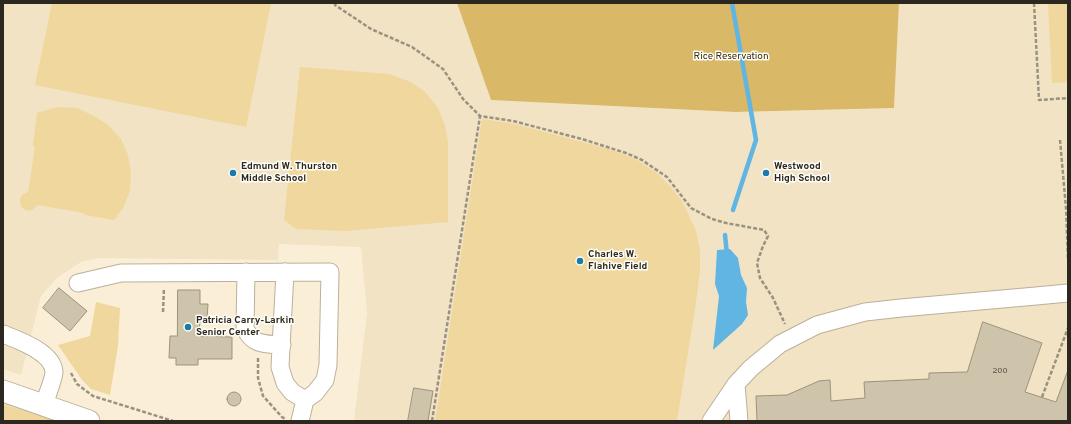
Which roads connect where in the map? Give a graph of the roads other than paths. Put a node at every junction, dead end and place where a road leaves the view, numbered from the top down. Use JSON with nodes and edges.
{"nodes":[{"id":1,"x":246,"y":272,"type":"junction"},
{"id":2,"x":285,"y":272,"type":"junction"},
{"id":3,"x":78,"y":283,"type":"dead end"},
{"id":4,"x":1068,"y":293,"type":"edge"},
{"id":5,"x":3,"y":334,"type":"edge"},
{"id":6,"x":282,"y":344,"type":"junction"},
{"id":7,"x":736,"y":384,"type":"junction"},
{"id":8,"x":3,"y":391,"type":"edge"},
{"id":9,"x":305,"y":400,"type":"junction"},
{"id":10,"x":44,"y":405,"type":"junction"},
{"id":11,"x":89,"y":421,"type":"edge"},
{"id":12,"x":300,"y":421,"type":"edge"},
{"id":13,"x":711,"y":421,"type":"edge"},
{"id":14,"x":739,"y":421,"type":"edge"}],
"edges":[{"from":1,"to":2,"type":"lane"},
{"from":1,"to":3,"type":"lane"},
{"from":1,"to":6,"type":"lane"},
{"from":2,"to":6,"type":"lane"},
{"from":2,"to":9,"type":"lane"},
{"from":4,"to":7,"type":"lane"},
{"from":5,"to":10,"type":"lane"},
{"from":6,"to":9,"type":"lane"},
{"from":7,"to":13,"type":"lane"},
{"from":7,"to":14,"type":"lane"},
{"from":8,"to":10,"type":"main road"},
{"from":9,"to":12,"type":"lane"},
{"from":10,"to":11,"type":"main road"}]}
